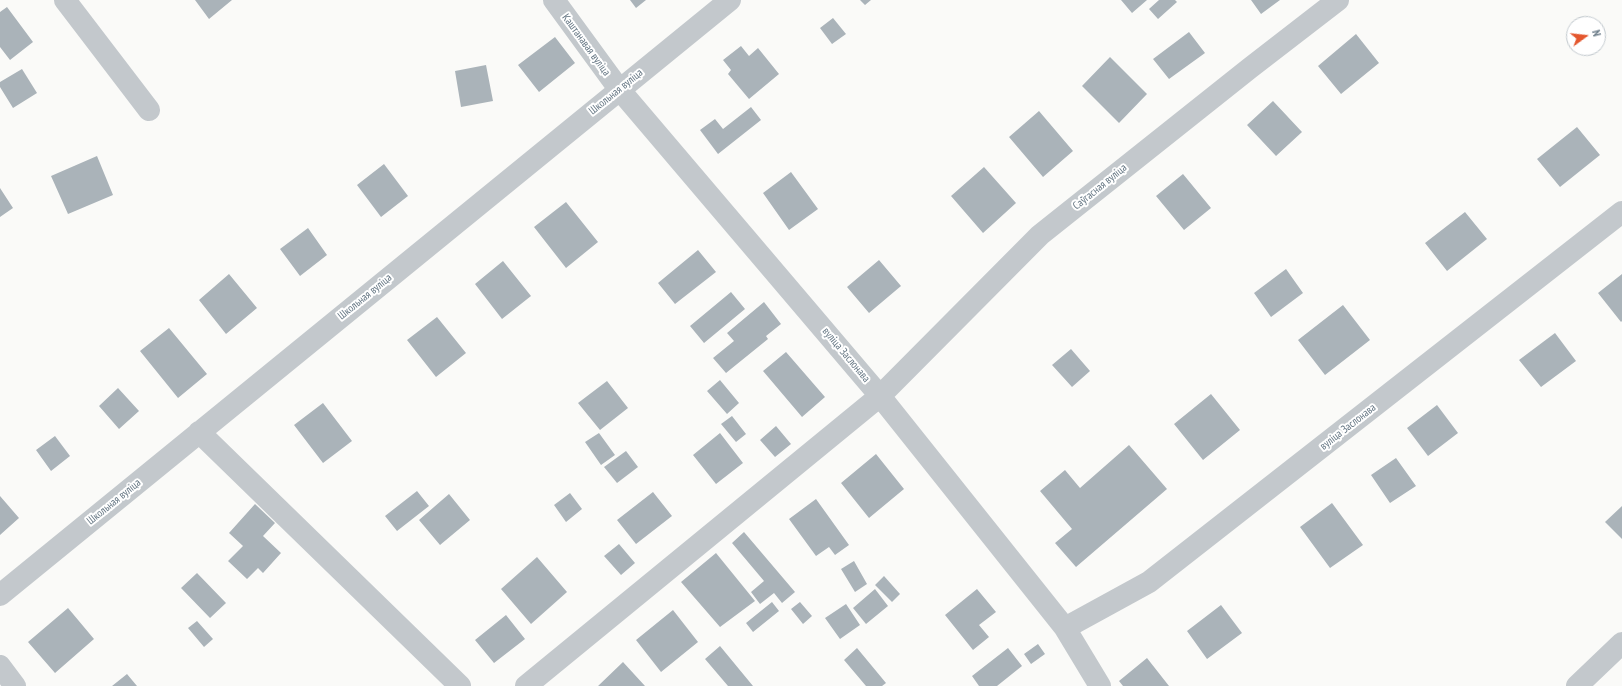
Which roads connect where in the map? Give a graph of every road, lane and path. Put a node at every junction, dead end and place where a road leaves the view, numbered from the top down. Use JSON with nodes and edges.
{"nodes":[{"id":1,"x":65,"y":0,"type":"edge"},
{"id":2,"x":554,"y":0,"type":"edge"},
{"id":3,"x":730,"y":0,"type":"edge"},
{"id":4,"x":1338,"y":0,"type":"edge"},
{"id":5,"x":619,"y":89,"type":"junction"},
{"id":6,"x":149,"y":110,"type":"dead end"},
{"id":7,"x":1622,"y":212,"type":"edge"},
{"id":8,"x":880,"y":396,"type":"junction"},
{"id":9,"x":199,"y":432,"type":"junction"},
{"id":10,"x":0,"y":595,"type":"edge"},
{"id":11,"x":1065,"y":628,"type":"junction"},
{"id":12,"x":1622,"y":643,"type":"edge"},
{"id":13,"x":0,"y":666,"type":"edge"},
{"id":14,"x":15,"y":686,"type":"edge"},
{"id":15,"x":460,"y":686,"type":"edge"},
{"id":16,"x":526,"y":686,"type":"edge"},
{"id":17,"x":1100,"y":686,"type":"edge"},
{"id":18,"x":1577,"y":686,"type":"edge"}],
"edges":[{"from":1,"to":6,"type":"street"},
{"from":2,"to":5,"type":"street","name":"Каштанавая вуліца"},
{"from":3,"to":5,"type":"street","name":"Школьная вуліца"},
{"from":4,"to":8,"type":"street","name":"Саўгасная вуліца"},
{"from":5,"to":8,"type":"street","name":"вуліца Заслонава"},
{"from":5,"to":9,"type":"street","name":"Школьная вуліца"},
{"from":7,"to":11,"type":"street","name":"вуліца Заслонава"},
{"from":8,"to":11,"type":"street","name":"вуліца Заслонава"},
{"from":8,"to":16,"type":"street","name":"Саўгасная вуліца"},
{"from":9,"to":10,"type":"street","name":"Школьная вуліца"},
{"from":9,"to":15,"type":"street"},
{"from":11,"to":17,"type":"street","name":"вуліца Заслонава"},
{"from":12,"to":18,"type":"street"},
{"from":13,"to":14,"type":"street"}]}
